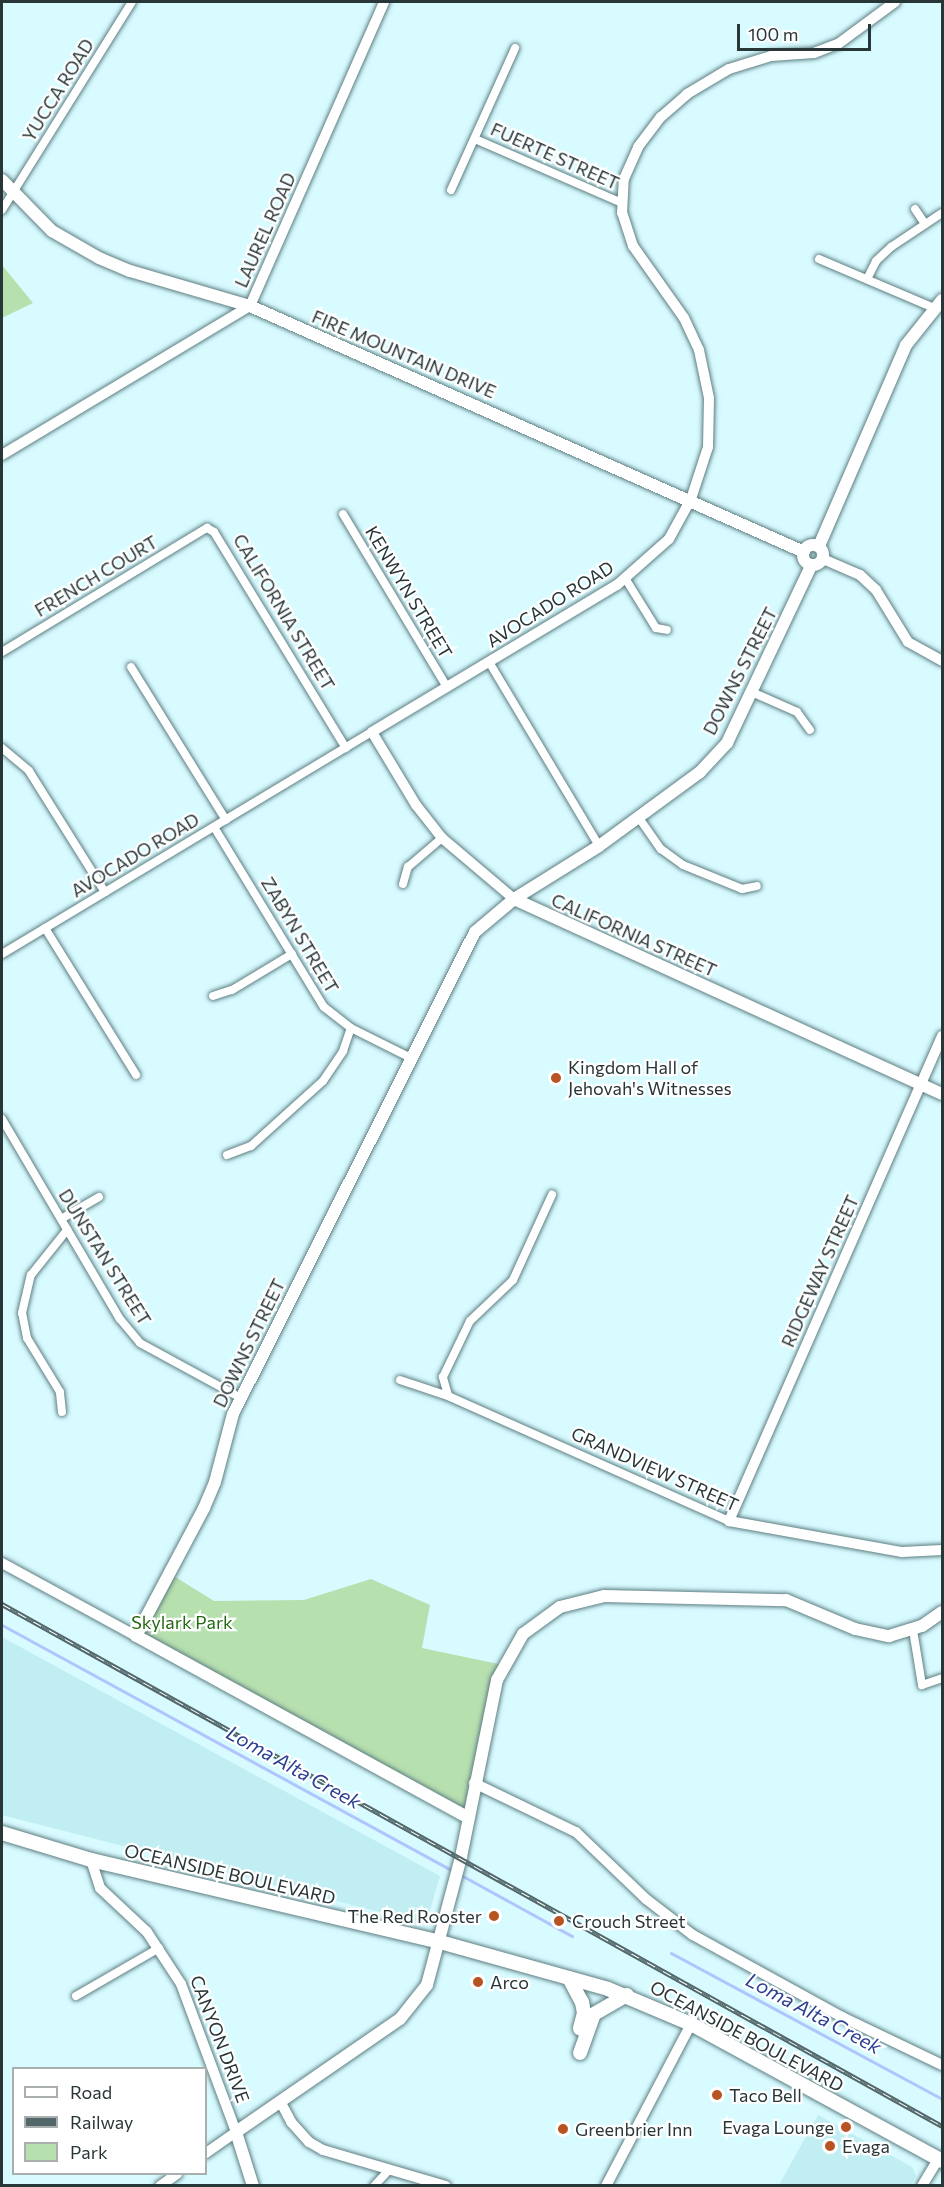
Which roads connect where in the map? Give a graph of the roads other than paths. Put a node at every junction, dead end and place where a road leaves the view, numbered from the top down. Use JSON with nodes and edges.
{"nodes":[{"id":1,"x":132,"y":2,"type":"edge"},
{"id":2,"x":384,"y":2,"type":"edge"},
{"id":3,"x":895,"y":2,"type":"edge"},
{"id":4,"x":515,"y":48,"type":"dead end"},
{"id":5,"x":475,"y":139,"type":"junction"},
{"id":6,"x":2,"y":180,"type":"edge"},
{"id":7,"x":451,"y":190,"type":"dead end"},
{"id":8,"x":13,"y":195,"type":"junction"},
{"id":9,"x":622,"y":203,"type":"junction"},
{"id":10,"x":915,"y":209,"type":"dead end"},
{"id":11,"x":2,"y":210,"type":"edge"},
{"id":12,"x":942,"y":213,"type":"edge"},
{"id":13,"x":925,"y":224,"type":"junction"},
{"id":14,"x":819,"y":259,"type":"dead end"},
{"id":15,"x":867,"y":279,"type":"junction"},
{"id":16,"x":938,"y":304,"type":"edge"},
{"id":17,"x":250,"y":306,"type":"junction"},
{"id":18,"x":2,"y":455,"type":"edge"},
{"id":19,"x":692,"y":499,"type":"junction"},
{"id":20,"x":344,"y":514,"type":"dead end"},
{"id":21,"x":207,"y":528,"type":"joint"},
{"id":22,"x":819,"y":546,"type":"junction"},
{"id":23,"x":804,"y":552,"type":"junction"},
{"id":24,"x":823,"y":559,"type":"junction"},
{"id":25,"x":811,"y":566,"type":"junction"},
{"id":26,"x":625,"y":578,"type":"junction"},
{"id":27,"x":667,"y":630,"type":"dead end"},
{"id":28,"x":2,"y":652,"type":"edge"},
{"id":29,"x":942,"y":661,"type":"edge"},
{"id":30,"x":489,"y":662,"type":"junction"},
{"id":31,"x":131,"y":667,"type":"dead end"},
{"id":32,"x":447,"y":687,"type":"junction"},
{"id":33,"x":754,"y":693,"type":"junction"},
{"id":34,"x":810,"y":730,"type":"dead end"},
{"id":35,"x":372,"y":732,"type":"junction"},
{"id":36,"x":2,"y":748,"type":"edge"},
{"id":37,"x":346,"y":748,"type":"junction"},
{"id":38,"x":639,"y":818,"type":"junction"},
{"id":39,"x":225,"y":820,"type":"junction"},
{"id":40,"x":214,"y":827,"type":"junction"},
{"id":41,"x":442,"y":838,"type":"junction"},
{"id":42,"x":599,"y":846,"type":"junction"},
{"id":43,"x":403,"y":884,"type":"dead end"},
{"id":44,"x":758,"y":886,"type":"dead end"},
{"id":45,"x":105,"y":892,"type":"junction"},
{"id":46,"x":514,"y":899,"type":"junction"},
{"id":47,"x":45,"y":928,"type":"junction"},
{"id":48,"x":2,"y":954,"type":"edge"},
{"id":49,"x":292,"y":954,"type":"junction"},
{"id":50,"x":213,"y":996,"type":"dead end"},
{"id":51,"x":351,"y":1028,"type":"junction"},
{"id":52,"x":942,"y":1036,"type":"edge"},
{"id":53,"x":409,"y":1057,"type":"junction"},
{"id":54,"x":136,"y":1076,"type":"dead end"},
{"id":55,"x":922,"y":1084,"type":"junction"},
{"id":56,"x":942,"y":1094,"type":"edge"},
{"id":57,"x":2,"y":1119,"type":"edge"},
{"id":58,"x":227,"y":1155,"type":"dead end"},
{"id":59,"x":552,"y":1196,"type":"dead end"},
{"id":60,"x":99,"y":1197,"type":"dead end"},
{"id":61,"x":61,"y":1219,"type":"junction"},
{"id":62,"x":67,"y":1230,"type":"junction"},
{"id":63,"x":400,"y":1380,"type":"dead end"},
{"id":64,"x":448,"y":1396,"type":"junction"},
{"id":65,"x":241,"y":1398,"type":"junction"},
{"id":66,"x":62,"y":1412,"type":"dead end"},
{"id":67,"x":729,"y":1521,"type":"junction"},
{"id":68,"x":942,"y":1550,"type":"edge"},
{"id":69,"x":2,"y":1563,"type":"edge"},
{"id":70,"x":942,"y":1612,"type":"edge"},
{"id":71,"x":913,"y":1630,"type":"junction"},
{"id":72,"x":136,"y":1636,"type":"junction"},
{"id":73,"x":942,"y":1678,"type":"edge"},
{"id":74,"x":474,"y":1783,"type":"junction"},
{"id":75,"x":467,"y":1818,"type":"junction"},
{"id":76,"x":2,"y":1833,"type":"edge"},
{"id":77,"x":91,"y":1860,"type":"junction"},
{"id":78,"x":440,"y":1942,"type":"junction"},
{"id":79,"x":159,"y":1948,"type":"junction"},
{"id":80,"x":569,"y":1978,"type":"junction"},
{"id":81,"x":627,"y":1995,"type":"junction"},
{"id":82,"x":76,"y":1996,"type":"dead end"},
{"id":83,"x":691,"y":2024,"type":"junction"},
{"id":84,"x":942,"y":2065,"type":"edge"},
{"id":85,"x":280,"y":2101,"type":"junction"},
{"id":86,"x":236,"y":2132,"type":"junction"},
{"id":87,"x":207,"y":2152,"type":"edge"},
{"id":88,"x":940,"y":2160,"type":"edge"},
{"id":89,"x":390,"y":2169,"type":"junction"},
{"id":90,"x":176,"y":2175,"type":"edge"},
{"id":91,"x":160,"y":2186,"type":"edge"},
{"id":92,"x":254,"y":2186,"type":"edge"},
{"id":93,"x":374,"y":2186,"type":"edge"},
{"id":94,"x":446,"y":2186,"type":"edge"},
{"id":95,"x":606,"y":2186,"type":"edge"},
{"id":96,"x":922,"y":2186,"type":"edge"}],
"edges":[{"from":1,"to":8,"type":"street","name":"YUCCA ROAD"},
{"from":2,"to":17,"type":"street","name":"LAUREL ROAD"},
{"from":3,"to":9,"type":"street","name":"AVOCADO ROAD"},
{"from":4,"to":5,"type":"street"},
{"from":5,"to":7,"type":"street"},
{"from":5,"to":9,"type":"street","name":"FUERTE STREET"},
{"from":6,"to":8,"type":"main road","name":"FIRE MOUNTAIN DRIVE"},
{"from":8,"to":11,"type":"street","name":"YUCCA ROAD"},
{"from":8,"to":17,"type":"main road","name":"FIRE MOUNTAIN DRIVE"},
{"from":9,"to":19,"type":"street","name":"AVOCADO ROAD"},
{"from":10,"to":13,"type":"street"},
{"from":12,"to":13,"type":"street"},
{"from":13,"to":15,"type":"street"},
{"from":14,"to":15,"type":"street"},
{"from":15,"to":16,"type":"street"},
{"from":16,"to":22,"type":"main road"},
{"from":17,"to":18,"type":"street","name":"LAUREL ROAD"},
{"from":17,"to":19,"type":"main road","name":"FIRE MOUNTAIN DRIVE"},
{"from":19,"to":23,"type":"main road","name":"FIRE MOUNTAIN DRIVE"},
{"from":19,"to":26,"type":"street","name":"AVOCADO ROAD"},
{"from":20,"to":32,"type":"street","name":"KENWYN STREET"},
{"from":21,"to":28,"type":"street","name":"FRENCH COURT"},
{"from":21,"to":37,"type":"street","name":"CALIFORNIA STREET"},
{"from":22,"to":23,"type":"main road"},
{"from":22,"to":24,"type":"main road"},
{"from":23,"to":25,"type":"main road"},
{"from":24,"to":25,"type":"main road"},
{"from":24,"to":29,"type":"street"},
{"from":25,"to":33,"type":"main road","name":"DOWNS STREET"},
{"from":26,"to":27,"type":"street"},
{"from":26,"to":30,"type":"street","name":"AVOCADO ROAD"},
{"from":30,"to":32,"type":"street","name":"AVOCADO ROAD"},
{"from":30,"to":42,"type":"street"},
{"from":31,"to":39,"type":"street"},
{"from":32,"to":35,"type":"street","name":"AVOCADO ROAD"},
{"from":33,"to":34,"type":"street"},
{"from":33,"to":38,"type":"main road","name":"DOWNS STREET"},
{"from":35,"to":37,"type":"street","name":"AVOCADO ROAD"},
{"from":35,"to":41,"type":"street","name":"CALIFORNIA STREET"},
{"from":36,"to":45,"type":"street"},
{"from":37,"to":39,"type":"street","name":"AVOCADO ROAD"},
{"from":38,"to":42,"type":"main road","name":"DOWNS STREET"},
{"from":38,"to":44,"type":"street"},
{"from":39,"to":40,"type":"street","name":"AVOCADO ROAD"},
{"from":40,"to":45,"type":"street","name":"AVOCADO ROAD"},
{"from":40,"to":49,"type":"street","name":"ZABYN STREET"},
{"from":41,"to":43,"type":"street"},
{"from":41,"to":46,"type":"street","name":"CALIFORNIA STREET"},
{"from":42,"to":46,"type":"main road","name":"DOWNS STREET"},
{"from":45,"to":47,"type":"street","name":"AVOCADO ROAD"},
{"from":46,"to":53,"type":"main road","name":"DOWNS STREET"},
{"from":46,"to":55,"type":"main road","name":"CALIFORNIA STREET"},
{"from":47,"to":48,"type":"street","name":"AVOCADO ROAD"},
{"from":47,"to":54,"type":"street"},
{"from":49,"to":50,"type":"street"},
{"from":49,"to":51,"type":"street","name":"ZABYN STREET"},
{"from":51,"to":53,"type":"street","name":"ZABYN STREET"},
{"from":51,"to":58,"type":"street"},
{"from":52,"to":55,"type":"street","name":"RIDGEWAY STREET"},
{"from":53,"to":65,"type":"main road","name":"DOWNS STREET"},
{"from":55,"to":56,"type":"main road","name":"CALIFORNIA STREET"},
{"from":55,"to":67,"type":"street","name":"RIDGEWAY STREET"},
{"from":57,"to":61,"type":"street","name":"DUNSTAN STREET"},
{"from":59,"to":64,"type":"street"},
{"from":60,"to":61,"type":"street"},
{"from":61,"to":62,"type":"street","name":"DUNSTAN STREET"},
{"from":62,"to":65,"type":"street","name":"DUNSTAN STREET"},
{"from":62,"to":66,"type":"street"},
{"from":63,"to":64,"type":"street","name":"GRANDVIEW STREET"},
{"from":64,"to":67,"type":"street","name":"GRANDVIEW STREET"},
{"from":65,"to":72,"type":"main road","name":"DOWNS STREET"},
{"from":67,"to":68,"type":"street","name":"GRANDVIEW STREET"},
{"from":69,"to":72,"type":"street"},
{"from":70,"to":71,"type":"main road"},
{"from":71,"to":73,"type":"street"},
{"from":71,"to":74,"type":"main road"},
{"from":72,"to":75,"type":"main road"},
{"from":74,"to":75,"type":"main road"},
{"from":74,"to":84,"type":"street"},
{"from":75,"to":78,"type":"main road"},
{"from":76,"to":77,"type":"main road","name":"OCEANSIDE BOULEVARD"},
{"from":77,"to":78,"type":"main road","name":"OCEANSIDE BOULEVARD"},
{"from":77,"to":79,"type":"street","name":"CANYON DRIVE"},
{"from":78,"to":80,"type":"main road","name":"OCEANSIDE BOULEVARD"},
{"from":78,"to":85,"type":"main road"},
{"from":79,"to":82,"type":"street"},
{"from":79,"to":86,"type":"street","name":"CANYON DRIVE"},
{"from":80,"to":81,"type":"main road","name":"OCEANSIDE BOULEVARD"},
{"from":80,"to":81,"type":"main road"},
{"from":81,"to":83,"type":"main road","name":"OCEANSIDE BOULEVARD"},
{"from":83,"to":88,"type":"main road","name":"OCEANSIDE BOULEVARD"},
{"from":83,"to":95,"type":"street"},
{"from":85,"to":86,"type":"main road"},
{"from":85,"to":89,"type":"street"},
{"from":86,"to":87,"type":"street"},
{"from":86,"to":92,"type":"main road","name":"CANYON DRIVE"},
{"from":88,"to":96,"type":"street"},
{"from":89,"to":93,"type":"street"},
{"from":89,"to":94,"type":"street"},
{"from":90,"to":91,"type":"street"}]}
